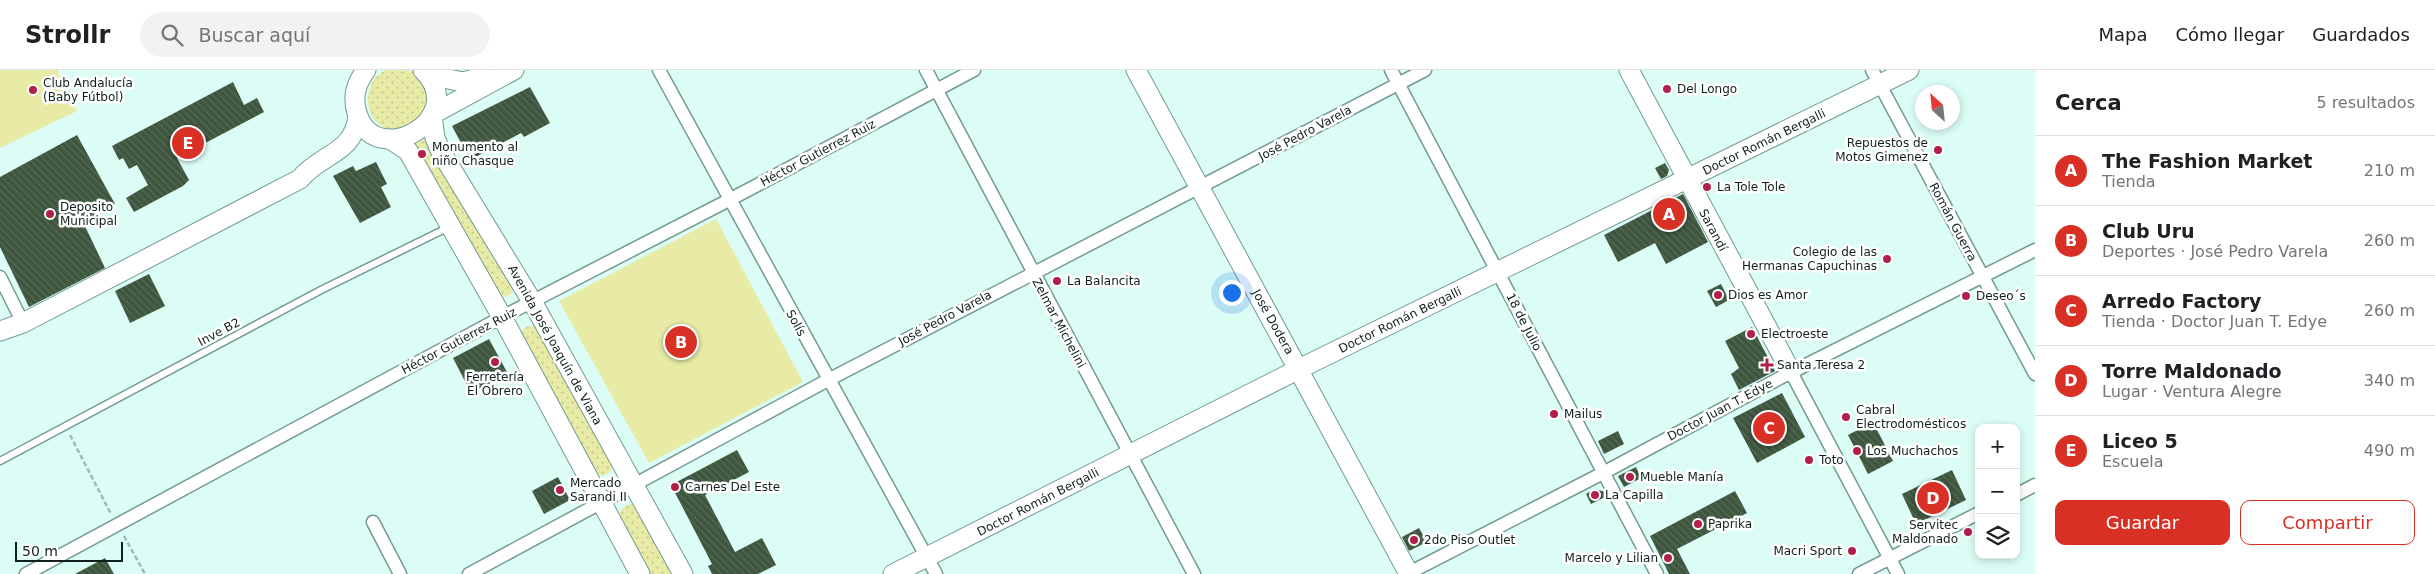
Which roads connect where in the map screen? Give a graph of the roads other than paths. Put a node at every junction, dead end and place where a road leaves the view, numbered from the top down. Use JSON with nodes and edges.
{"nodes":[{"id":1,"x":499,"y":70,"type":"edge"},
{"id":2,"x":514,"y":70,"type":"edge"},
{"id":3,"x":659,"y":70,"type":"edge"},
{"id":4,"x":926,"y":70,"type":"edge"},
{"id":5,"x":974,"y":70,"type":"edge"},
{"id":6,"x":1136,"y":70,"type":"edge"},
{"id":7,"x":1391,"y":70,"type":"edge"},
{"id":8,"x":1425,"y":70,"type":"edge"},
{"id":9,"x":1629,"y":70,"type":"edge"},
{"id":10,"x":1909,"y":70,"type":"edge"},
{"id":11,"x":426,"y":72,"type":"edge"},
{"id":12,"x":358,"y":73,"type":"edge"},
{"id":13,"x":1876,"y":77,"type":"edge"},
{"id":14,"x":1398,"y":84,"type":"junction"},
{"id":15,"x":936,"y":90,"type":"junction"},
{"id":16,"x":432,"y":115,"type":"junction"},
{"id":17,"x":358,"y":116,"type":"junction"},
{"id":18,"x":386,"y":138,"type":"junction"},
{"id":19,"x":300,"y":178,"type":"junction"},
{"id":20,"x":1686,"y":180,"type":"junction"},
{"id":21,"x":1200,"y":188,"type":"junction"},
{"id":22,"x":729,"y":200,"type":"junction"},
{"id":23,"x":450,"y":226,"type":"junction"},
{"id":24,"x":2035,"y":250,"type":"edge"},
{"id":25,"x":1498,"y":272,"type":"junction"},
{"id":26,"x":1032,"y":273,"type":"junction"},
{"id":27,"x":0,"y":277,"type":"edge"},
{"id":28,"x":1982,"y":277,"type":"junction"},
{"id":29,"x":533,"y":303,"type":"junction"},
{"id":30,"x":502,"y":317,"type":"junction"},
{"id":31,"x":23,"y":323,"type":"junction"},
{"id":32,"x":0,"y":331,"type":"edge"},
{"id":33,"x":1299,"y":369,"type":"junction"},
{"id":34,"x":1791,"y":372,"type":"junction"},
{"id":35,"x":2035,"y":374,"type":"edge"},
{"id":36,"x":828,"y":380,"type":"junction"},
{"id":37,"x":1130,"y":456,"type":"junction"},
{"id":38,"x":0,"y":461,"type":"edge"},
{"id":39,"x":1602,"y":473,"type":"junction"},
{"id":40,"x":632,"y":485,"type":"junction"},
{"id":41,"x":2035,"y":485,"type":"edge"},
{"id":42,"x":2020,"y":493,"type":"edge"},
{"id":43,"x":601,"y":502,"type":"junction"},
{"id":44,"x":1977,"y":514,"type":"edge"},
{"id":45,"x":373,"y":522,"type":"dead end"},
{"id":46,"x":1890,"y":558,"type":"junction"},
{"id":47,"x":931,"y":566,"type":"edge"},
{"id":48,"x":29,"y":574,"type":"edge"},
{"id":49,"x":400,"y":574,"type":"edge"},
{"id":50,"x":469,"y":574,"type":"edge"},
{"id":51,"x":640,"y":574,"type":"edge"},
{"id":52,"x":682,"y":574,"type":"edge"},
{"id":53,"x":893,"y":574,"type":"edge"},
{"id":54,"x":1194,"y":574,"type":"edge"},
{"id":55,"x":1408,"y":574,"type":"edge"},
{"id":56,"x":1657,"y":574,"type":"edge"},
{"id":57,"x":1859,"y":574,"type":"edge"},
{"id":58,"x":1898,"y":574,"type":"edge"}],
"edges":[{"from":1,"to":11,"type":"street"},
{"from":2,"to":16,"type":"street"},
{"from":3,"to":22,"type":"street","name":"Solís"},
{"from":4,"to":15,"type":"street","name":"Zelmar Michelini"},
{"from":5,"to":15,"type":"street","name":"Héctor Gutierrez Ruiz"},
{"from":6,"to":21,"type":"street","name":"José Dodera"},
{"from":7,"to":14,"type":"street","name":"18 de Julio"},
{"from":8,"to":14,"type":"street","name":"José Pedro Varela"},
{"from":9,"to":20,"type":"street","name":"Sarandí"},
{"from":10,"to":13,"type":"street","name":"Doctor Román Bergalli"},
{"from":11,"to":16,"type":"street","name":"Avenida José Joaquín de Viana"},
{"from":12,"to":17,"type":"street"},
{"from":13,"to":20,"type":"street","name":"Doctor Román Bergalli"},
{"from":13,"to":28,"type":"street","name":"Román Guerra"},
{"from":14,"to":21,"type":"street","name":"José Pedro Varela"},
{"from":14,"to":25,"type":"street","name":"18 de Julio"},
{"from":15,"to":22,"type":"street","name":"Héctor Gutierrez Ruiz"},
{"from":15,"to":26,"type":"street","name":"Zelmar Michelini"},
{"from":16,"to":18,"type":"street"},
{"from":16,"to":29,"type":"street","name":"Avenida José Joaquín de Viana"},
{"from":17,"to":18,"type":"street"},
{"from":17,"to":19,"type":"street"},
{"from":18,"to":19,"type":"street"},
{"from":18,"to":23,"type":"street"},
{"from":19,"to":31,"type":"street"},
{"from":20,"to":25,"type":"street","name":"Doctor Román Bergalli"},
{"from":20,"to":34,"type":"street","name":"Sarandí"},
{"from":21,"to":26,"type":"street","name":"José Pedro Varela"},
{"from":21,"to":33,"type":"street","name":"José Dodera"},
{"from":22,"to":29,"type":"street","name":"Héctor Gutierrez Ruiz"},
{"from":22,"to":36,"type":"street","name":"Solís"},
{"from":23,"to":30,"type":"street"},
{"from":23,"to":38,"type":"lane","name":"Inve B2"},
{"from":24,"to":28,"type":"street","name":"Doctor Juan T. Edye"},
{"from":25,"to":33,"type":"street","name":"Doctor Román Bergalli"},
{"from":25,"to":39,"type":"street","name":"18 de Julio"},
{"from":26,"to":36,"type":"street","name":"José Pedro Varela"},
{"from":26,"to":37,"type":"street","name":"Zelmar Michelini"},
{"from":27,"to":31,"type":"street"},
{"from":28,"to":34,"type":"street","name":"Doctor Juan T. Edye"},
{"from":28,"to":35,"type":"street","name":"Román Guerra"},
{"from":29,"to":30,"type":"street","name":"Héctor Gutierrez Ruiz"},
{"from":29,"to":40,"type":"street","name":"Avenida José Joaquín de Viana"},
{"from":30,"to":43,"type":"street"},
{"from":30,"to":48,"type":"street","name":"Héctor Gutierrez Ruiz"},
{"from":31,"to":32,"type":"street"},
{"from":33,"to":37,"type":"street","name":"Doctor Román Bergalli"},
{"from":33,"to":55,"type":"street","name":"José Dodera"},
{"from":34,"to":39,"type":"street","name":"Doctor Juan T. Edye"},
{"from":34,"to":46,"type":"street","name":"Sarandí"},
{"from":36,"to":40,"type":"street","name":"José Pedro Varela"},
{"from":36,"to":47,"type":"street","name":"Solís"},
{"from":37,"to":47,"type":"street","name":"Doctor Román Bergalli"},
{"from":37,"to":54,"type":"street","name":"Zelmar Michelini"},
{"from":39,"to":55,"type":"street","name":"Doctor Juan T. Edye"},
{"from":39,"to":56,"type":"street","name":"18 de Julio"},
{"from":40,"to":43,"type":"street","name":"José Pedro Varela"},
{"from":40,"to":52,"type":"street","name":"Avenida José Joaquín de Viana"},
{"from":41,"to":42,"type":"street"},
{"from":43,"to":50,"type":"street","name":"José Pedro Varela"},
{"from":43,"to":51,"type":"street"},
{"from":44,"to":46,"type":"street"},
{"from":45,"to":49,"type":"street"},
{"from":46,"to":57,"type":"street"},
{"from":46,"to":58,"type":"street","name":"Sarandí"},
{"from":47,"to":53,"type":"street","name":"Doctor Román Bergalli"}]}
